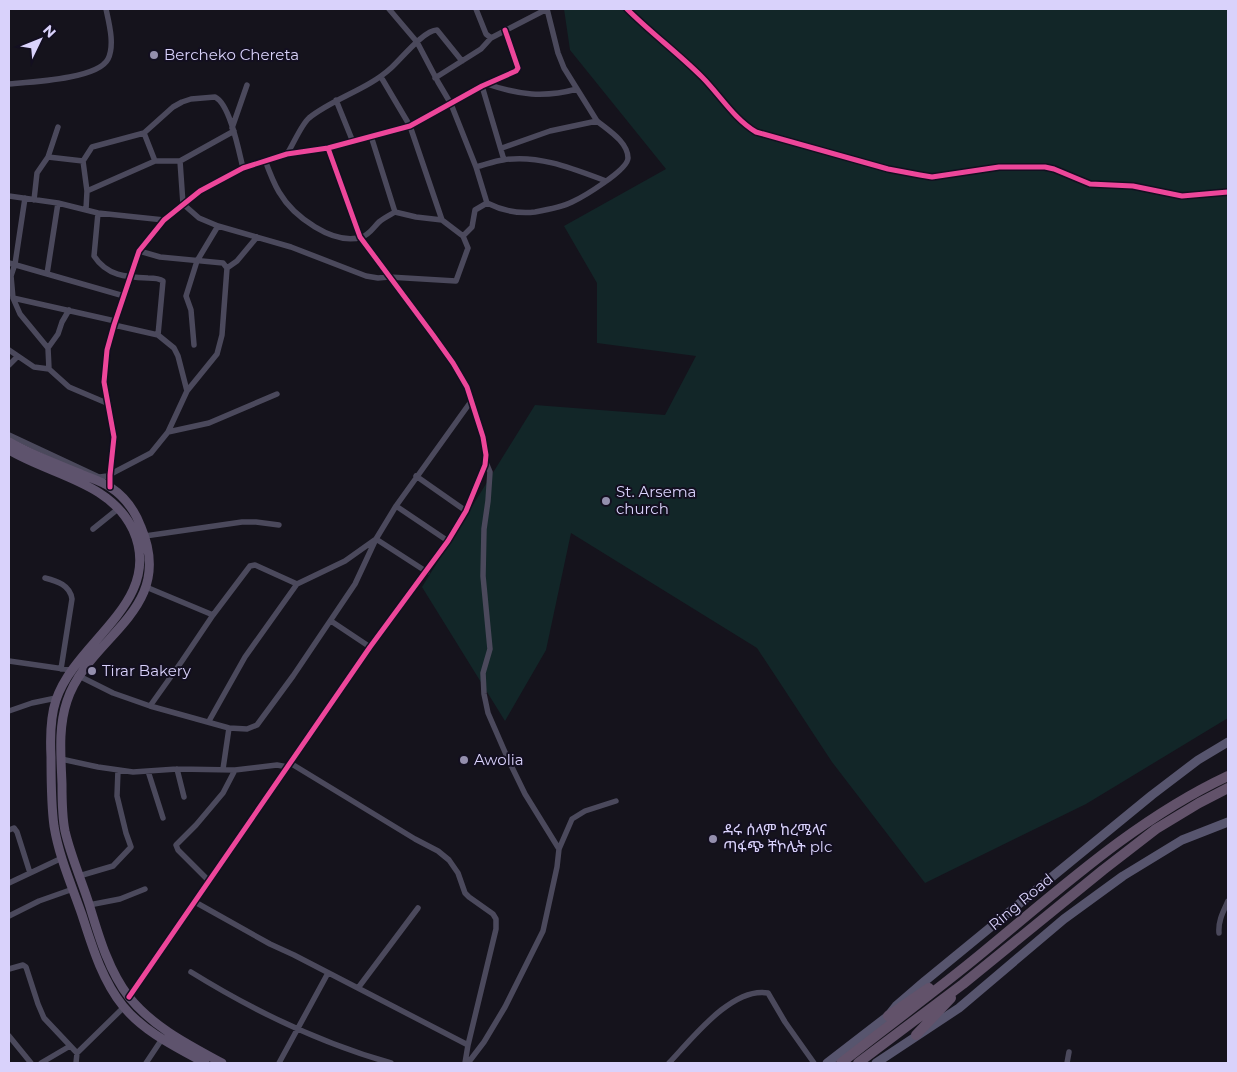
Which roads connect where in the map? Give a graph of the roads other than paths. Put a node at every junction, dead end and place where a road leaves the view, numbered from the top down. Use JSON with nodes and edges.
{"nodes":[{"id":1,"x":106,"y":9,"type":"edge"},
{"id":2,"x":389,"y":9,"type":"edge"},
{"id":3,"x":476,"y":9,"type":"edge"},
{"id":4,"x":547,"y":9,"type":"edge"},
{"id":5,"x":627,"y":9,"type":"edge"},
{"id":6,"x":505,"y":30,"type":"junction"},
{"id":7,"x":491,"y":38,"type":"junction"},
{"id":8,"x":417,"y":42,"type":"junction"},
{"id":9,"x":462,"y":61,"type":"junction"},
{"id":10,"x":381,"y":77,"type":"junction"},
{"id":11,"x":436,"y":78,"type":"junction"},
{"id":12,"x":9,"y":84,"type":"edge"},
{"id":13,"x":247,"y":85,"type":"dead end"},
{"id":14,"x":485,"y":85,"type":"junction"},
{"id":15,"x":577,"y":89,"type":"junction"},
{"id":16,"x":336,"y":100,"type":"junction"},
{"id":17,"x":451,"y":104,"type":"junction"},
{"id":18,"x":597,"y":121,"type":"junction"},
{"id":19,"x":410,"y":126,"type":"junction"},
{"id":20,"x":58,"y":127,"type":"dead end"},
{"id":21,"x":233,"y":130,"type":"junction"},
{"id":22,"x":144,"y":133,"type":"junction"},
{"id":23,"x":371,"y":136,"type":"junction"},
{"id":24,"x":353,"y":142,"type":"junction"},
{"id":25,"x":328,"y":148,"type":"junction"},
{"id":26,"x":502,"y":148,"type":"junction"},
{"id":27,"x":287,"y":154,"type":"junction"},
{"id":28,"x":48,"y":157,"type":"junction"},
{"id":29,"x":265,"y":160,"type":"junction"},
{"id":30,"x":504,"y":160,"type":"junction"},
{"id":31,"x":83,"y":161,"type":"junction"},
{"id":32,"x":155,"y":161,"type":"junction"},
{"id":33,"x":180,"y":161,"type":"junction"},
{"id":34,"x":476,"y":167,"type":"junction"},
{"id":35,"x":243,"y":168,"type":"junction"},
{"id":36,"x":606,"y":181,"type":"junction"},
{"id":37,"x":87,"y":191,"type":"junction"},
{"id":38,"x":1228,"y":192,"type":"edge"},
{"id":39,"x":9,"y":196,"type":"edge"},
{"id":40,"x":25,"y":198,"type":"junction"},
{"id":41,"x":34,"y":200,"type":"junction"},
{"id":42,"x":487,"y":203,"type":"junction"},
{"id":43,"x":58,"y":204,"type":"junction"},
{"id":44,"x":182,"y":204,"type":"junction"},
{"id":45,"x":86,"y":209,"type":"junction"},
{"id":46,"x":98,"y":212,"type":"junction"},
{"id":47,"x":395,"y":212,"type":"junction"},
{"id":48,"x":164,"y":220,"type":"junction"},
{"id":49,"x":442,"y":220,"type":"junction"},
{"id":50,"x":218,"y":226,"type":"junction"},
{"id":51,"x":463,"y":236,"type":"junction"},
{"id":52,"x":257,"y":237,"type":"junction"},
{"id":53,"x":360,"y":237,"type":"junction"},
{"id":54,"x":139,"y":251,"type":"junction"},
{"id":55,"x":197,"y":260,"type":"junction"},
{"id":56,"x":12,"y":263,"type":"edge"},
{"id":57,"x":227,"y":268,"type":"junction"},
{"id":58,"x":47,"y":274,"type":"junction"},
{"id":59,"x":10,"y":277,"type":"edge"},
{"id":60,"x":130,"y":277,"type":"junction"},
{"id":61,"x":390,"y":277,"type":"junction"},
{"id":62,"x":124,"y":296,"type":"junction"},
{"id":63,"x":13,"y":298,"type":"junction"},
{"id":64,"x":69,"y":310,"type":"junction"},
{"id":65,"x":114,"y":323,"type":"junction"},
{"id":66,"x":158,"y":335,"type":"junction"},
{"id":67,"x":194,"y":345,"type":"dead end"},
{"id":68,"x":48,"y":348,"type":"junction"},
{"id":69,"x":9,"y":350,"type":"edge"},
{"id":70,"x":17,"y":357,"type":"junction"},
{"id":71,"x":9,"y":364,"type":"edge"},
{"id":72,"x":49,"y":369,"type":"junction"},
{"id":73,"x":187,"y":391,"type":"junction"},
{"id":74,"x":277,"y":394,"type":"dead end"},
{"id":75,"x":472,"y":400,"type":"junction"},
{"id":76,"x":109,"y":404,"type":"junction"},
{"id":77,"x":168,"y":432,"type":"junction"},
{"id":78,"x":9,"y":434,"type":"edge"},
{"id":79,"x":9,"y":442,"type":"edge"},
{"id":80,"x":9,"y":450,"type":"edge"},
{"id":81,"x":485,"y":460,"type":"junction"},
{"id":82,"x":110,"y":474,"type":"junction"},
{"id":83,"x":416,"y":476,"type":"junction"},
{"id":84,"x":100,"y":477,"type":"junction"},
{"id":85,"x":109,"y":486,"type":"junction"},
{"id":86,"x":130,"y":506,"type":"junction"},
{"id":87,"x":396,"y":506,"type":"junction"},
{"id":88,"x":121,"y":510,"type":"junction"},
{"id":89,"x":466,"y":511,"type":"junction"},
{"id":90,"x":279,"y":525,"type":"dead end"},
{"id":91,"x":93,"y":529,"type":"dead end"},
{"id":92,"x":145,"y":536,"type":"junction"},
{"id":93,"x":376,"y":539,"type":"junction"},
{"id":94,"x":448,"y":541,"type":"junction"},
{"id":95,"x":427,"y":572,"type":"junction"},
{"id":96,"x":45,"y":578,"type":"dead end"},
{"id":97,"x":297,"y":584,"type":"junction"},
{"id":98,"x":146,"y":587,"type":"junction"},
{"id":99,"x":213,"y":615,"type":"junction"},
{"id":100,"x":331,"y":621,"type":"junction"},
{"id":101,"x":370,"y":647,"type":"junction"},
{"id":102,"x":9,"y":661,"type":"edge"},
{"id":103,"x":61,"y":669,"type":"junction"},
{"id":104,"x":71,"y":670,"type":"junction"},
{"id":105,"x":79,"y":676,"type":"junction"},
{"id":106,"x":56,"y":698,"type":"junction"},
{"id":107,"x":150,"y":706,"type":"junction"},
{"id":108,"x":54,"y":709,"type":"junction"},
{"id":109,"x":64,"y":710,"type":"junction"},
{"id":110,"x":9,"y":711,"type":"edge"},
{"id":111,"x":209,"y":721,"type":"junction"},
{"id":112,"x":229,"y":728,"type":"junction"},
{"id":113,"x":1228,"y":742,"type":"edge"},
{"id":114,"x":61,"y":759,"type":"junction"},
{"id":115,"x":289,"y":765,"type":"junction"},
{"id":116,"x":177,"y":769,"type":"junction"},
{"id":117,"x":223,"y":769,"type":"junction"},
{"id":118,"x":118,"y":770,"type":"junction"},
{"id":119,"x":235,"y":770,"type":"junction"},
{"id":120,"x":148,"y":771,"type":"junction"},
{"id":121,"x":1228,"y":776,"type":"edge"},
{"id":122,"x":1228,"y":788,"type":"edge"},
{"id":123,"x":184,"y":796,"type":"dead end"},
{"id":124,"x":616,"y":801,"type":"dead end"},
{"id":125,"x":163,"y":818,"type":"dead end"},
{"id":126,"x":1228,"y":822,"type":"edge"},
{"id":127,"x":9,"y":830,"type":"edge"},
{"id":128,"x":559,"y":849,"type":"junction"},
{"id":129,"x":62,"y":858,"type":"junction"},
{"id":130,"x":30,"y":873,"type":"junction"},
{"id":131,"x":79,"y":876,"type":"junction"},
{"id":132,"x":209,"y":881,"type":"junction"},
{"id":133,"x":9,"y":883,"type":"edge"},
{"id":134,"x":73,"y":889,"type":"junction"},
{"id":135,"x":145,"y":890,"type":"dead end"},
{"id":136,"x":1228,"y":901,"type":"edge"},
{"id":137,"x":195,"y":902,"type":"junction"},
{"id":138,"x":89,"y":905,"type":"junction"},
{"id":139,"x":418,"y":908,"type":"dead end"},
{"id":140,"x":9,"y":916,"type":"edge"},
{"id":141,"x":1219,"y":933,"type":"dead end"},
{"id":142,"x":9,"y":969,"type":"edge"},
{"id":143,"x":191,"y":972,"type":"dead end"},
{"id":144,"x":328,"y":972,"type":"junction"},
{"id":145,"x":958,"y":973,"type":"junction"},
{"id":146,"x":963,"y":984,"type":"junction"},
{"id":147,"x":358,"y":988,"type":"junction"},
{"id":148,"x":130,"y":997,"type":"junction"},
{"id":149,"x":124,"y":1007,"type":"junction"},
{"id":150,"x":888,"y":1016,"type":"junction"},
{"id":151,"x":297,"y":1029,"type":"junction"},
{"id":152,"x":916,"y":1035,"type":"junction"},
{"id":153,"x":9,"y":1036,"type":"edge"},
{"id":154,"x":162,"y":1039,"type":"junction"},
{"id":155,"x":468,"y":1045,"type":"junction"},
{"id":156,"x":70,"y":1046,"type":"junction"},
{"id":157,"x":1069,"y":1052,"type":"dead end"},
{"id":158,"x":77,"y":1053,"type":"junction"},
{"id":159,"x":860,"y":1057,"type":"edge"},
{"id":160,"x":78,"y":1062,"type":"edge"},
{"id":161,"x":31,"y":1063,"type":"edge"},
{"id":162,"x":41,"y":1063,"type":"edge"},
{"id":163,"x":146,"y":1063,"type":"edge"},
{"id":164,"x":205,"y":1063,"type":"edge"},
{"id":165,"x":222,"y":1063,"type":"edge"},
{"id":166,"x":279,"y":1063,"type":"edge"},
{"id":167,"x":391,"y":1063,"type":"edge"},
{"id":168,"x":466,"y":1063,"type":"edge"},
{"id":169,"x":668,"y":1063,"type":"edge"},
{"id":170,"x":814,"y":1063,"type":"edge"},
{"id":171,"x":827,"y":1063,"type":"edge"},
{"id":172,"x":841,"y":1063,"type":"edge"},
{"id":173,"x":876,"y":1063,"type":"edge"},
{"id":174,"x":1067,"y":1063,"type":"edge"}],
"edges":[{"from":1,"to":12,"type":"street"},
{"from":2,"to":8,"type":"street"},
{"from":3,"to":7,"type":"street"},
{"from":4,"to":6,"type":"street"},
{"from":4,"to":15,"type":"street"},
{"from":5,"to":38,"type":"street"},
{"from":6,"to":7,"type":"street"},
{"from":6,"to":14,"type":"street"},
{"from":7,"to":9,"type":"street"},
{"from":8,"to":9,"type":"street"},
{"from":8,"to":10,"type":"street"},
{"from":8,"to":11,"type":"street"},
{"from":9,"to":11,"type":"street"},
{"from":10,"to":16,"type":"street"},
{"from":10,"to":19,"type":"street"},
{"from":11,"to":17,"type":"street"},
{"from":13,"to":21,"type":"street"},
{"from":14,"to":15,"type":"street"},
{"from":14,"to":17,"type":"street"},
{"from":14,"to":26,"type":"street"},
{"from":15,"to":18,"type":"street"},
{"from":16,"to":24,"type":"street"},
{"from":16,"to":27,"type":"street"},
{"from":17,"to":19,"type":"street"},
{"from":17,"to":34,"type":"street"},
{"from":18,"to":26,"type":"street"},
{"from":18,"to":36,"type":"street"},
{"from":19,"to":23,"type":"street"},
{"from":19,"to":49,"type":"street"},
{"from":20,"to":28,"type":"street"},
{"from":21,"to":22,"type":"street"},
{"from":21,"to":33,"type":"street"},
{"from":21,"to":35,"type":"street"},
{"from":22,"to":31,"type":"street"},
{"from":22,"to":32,"type":"street"},
{"from":23,"to":24,"type":"street"},
{"from":23,"to":47,"type":"street"},
{"from":24,"to":25,"type":"street"},
{"from":25,"to":27,"type":"street"},
{"from":25,"to":53,"type":"street"},
{"from":26,"to":30,"type":"street"},
{"from":27,"to":29,"type":"street"},
{"from":28,"to":31,"type":"street"},
{"from":28,"to":41,"type":"street"},
{"from":29,"to":35,"type":"street"},
{"from":29,"to":53,"type":"street"},
{"from":30,"to":34,"type":"street"},
{"from":30,"to":36,"type":"street"},
{"from":31,"to":37,"type":"street"},
{"from":32,"to":33,"type":"street"},
{"from":32,"to":37,"type":"street"},
{"from":33,"to":44,"type":"street"},
{"from":34,"to":42,"type":"street"},
{"from":35,"to":44,"type":"street"},
{"from":36,"to":42,"type":"street"},
{"from":37,"to":45,"type":"street"},
{"from":39,"to":40,"type":"street"},
{"from":40,"to":41,"type":"street"},
{"from":40,"to":56,"type":"street"},
{"from":41,"to":43,"type":"street"},
{"from":42,"to":51,"type":"street"},
{"from":43,"to":45,"type":"street"},
{"from":43,"to":58,"type":"street"},
{"from":44,"to":48,"type":"street"},
{"from":44,"to":50,"type":"street"},
{"from":45,"to":46,"type":"street"},
{"from":46,"to":48,"type":"street"},
{"from":46,"to":60,"type":"street"},
{"from":47,"to":49,"type":"street"},
{"from":47,"to":53,"type":"street"},
{"from":48,"to":54,"type":"street"},
{"from":49,"to":51,"type":"street"},
{"from":50,"to":52,"type":"street"},
{"from":50,"to":55,"type":"street"},
{"from":51,"to":61,"type":"street"},
{"from":52,"to":57,"type":"street"},
{"from":52,"to":61,"type":"street"},
{"from":53,"to":61,"type":"street"},
{"from":54,"to":55,"type":"street"},
{"from":54,"to":60,"type":"street"},
{"from":55,"to":57,"type":"street"},
{"from":55,"to":67,"type":"street"},
{"from":56,"to":58,"type":"street"},
{"from":56,"to":59,"type":"street"},
{"from":57,"to":73,"type":"street"},
{"from":58,"to":62,"type":"street"},
{"from":59,"to":63,"type":"street"},
{"from":60,"to":62,"type":"street"},
{"from":60,"to":66,"type":"street"},
{"from":61,"to":75,"type":"street"},
{"from":62,"to":65,"type":"street"},
{"from":63,"to":64,"type":"street"},
{"from":63,"to":68,"type":"street"},
{"from":64,"to":65,"type":"street"},
{"from":64,"to":68,"type":"street"},
{"from":65,"to":66,"type":"street"},
{"from":65,"to":76,"type":"street"},
{"from":66,"to":73,"type":"street"},
{"from":68,"to":72,"type":"street"},
{"from":69,"to":70,"type":"street"},
{"from":70,"to":71,"type":"street"},
{"from":70,"to":72,"type":"street"},
{"from":72,"to":76,"type":"street"},
{"from":73,"to":77,"type":"street"},
{"from":74,"to":77,"type":"street"},
{"from":75,"to":81,"type":"street"},
{"from":75,"to":83,"type":"street"},
{"from":76,"to":82,"type":"street"},
{"from":77,"to":82,"type":"street"},
{"from":78,"to":84,"type":"street"},
{"from":79,"to":85,"type":"main road"},
{"from":80,"to":88,"type":"main road"},
{"from":81,"to":89,"type":"street"},
{"from":81,"to":128,"type":"street"},
{"from":82,"to":84,"type":"street"},
{"from":82,"to":85,"type":"street"},
{"from":83,"to":87,"type":"street"},
{"from":83,"to":89,"type":"street"},
{"from":84,"to":85,"type":"street"},
{"from":85,"to":86,"type":"main road"},
{"from":86,"to":88,"type":"main road"},
{"from":86,"to":92,"type":"main road"},
{"from":87,"to":93,"type":"street"},
{"from":87,"to":94,"type":"street"},
{"from":88,"to":91,"type":"street"},
{"from":88,"to":104,"type":"main road"},
{"from":89,"to":94,"type":"street"},
{"from":90,"to":92,"type":"street"},
{"from":92,"to":98,"type":"main road"},
{"from":93,"to":95,"type":"street"},
{"from":93,"to":97,"type":"street"},
{"from":93,"to":100,"type":"street"},
{"from":94,"to":95,"type":"street"},
{"from":95,"to":101,"type":"street"},
{"from":96,"to":103,"type":"street"},
{"from":97,"to":99,"type":"street"},
{"from":97,"to":111,"type":"street"},
{"from":98,"to":99,"type":"street"},
{"from":98,"to":105,"type":"main road"},
{"from":99,"to":107,"type":"street"},
{"from":100,"to":101,"type":"street"},
{"from":100,"to":112,"type":"street"},
{"from":101,"to":115,"type":"street"},
{"from":102,"to":103,"type":"street"},
{"from":103,"to":104,"type":"street"},
{"from":104,"to":106,"type":"main road"},
{"from":105,"to":107,"type":"street"},
{"from":105,"to":109,"type":"main road"},
{"from":106,"to":108,"type":"main road"},
{"from":106,"to":110,"type":"street"},
{"from":107,"to":111,"type":"street"},
{"from":108,"to":109,"type":"main road"},
{"from":108,"to":129,"type":"main road"},
{"from":109,"to":114,"type":"main road"},
{"from":111,"to":112,"type":"street"},
{"from":112,"to":117,"type":"street"},
{"from":113,"to":150,"type":"main road"},
{"from":114,"to":118,"type":"street"},
{"from":114,"to":131,"type":"main road"},
{"from":115,"to":119,"type":"street"},
{"from":115,"to":132,"type":"street"},
{"from":115,"to":155,"type":"street"},
{"from":116,"to":117,"type":"street"},
{"from":116,"to":120,"type":"street"},
{"from":116,"to":123,"type":"street"},
{"from":117,"to":119,"type":"street"},
{"from":118,"to":120,"type":"street"},
{"from":118,"to":131,"type":"street"},
{"from":119,"to":132,"type":"street"},
{"from":120,"to":125,"type":"street"},
{"from":121,"to":145,"type":"highway","name":"Ring Road"},
{"from":122,"to":146,"type":"highway","name":"Ring Road"},
{"from":124,"to":128,"type":"street"},
{"from":126,"to":152,"type":"main road"},
{"from":127,"to":130,"type":"street"},
{"from":128,"to":168,"type":"street"},
{"from":129,"to":130,"type":"street"},
{"from":129,"to":134,"type":"main road"},
{"from":130,"to":133,"type":"street"},
{"from":131,"to":138,"type":"main road"},
{"from":132,"to":137,"type":"street"},
{"from":134,"to":140,"type":"street"},
{"from":134,"to":149,"type":"main road"},
{"from":135,"to":138,"type":"street"},
{"from":136,"to":141,"type":"street"},
{"from":137,"to":144,"type":"street"},
{"from":137,"to":148,"type":"street"},
{"from":138,"to":148,"type":"main road"},
{"from":139,"to":147,"type":"street"},
{"from":142,"to":156,"type":"street"},
{"from":143,"to":151,"type":"street"},
{"from":144,"to":147,"type":"street"},
{"from":144,"to":151,"type":"street"},
{"from":145,"to":150,"type":"highway"},
{"from":145,"to":159,"type":"highway","name":"Ring Road"},
{"from":146,"to":152,"type":"highway"},
{"from":146,"to":159,"type":"highway","name":"Ring Road"},
{"from":147,"to":155,"type":"street"},
{"from":148,"to":165,"type":"main road"},
{"from":149,"to":154,"type":"main road"},
{"from":149,"to":158,"type":"street"},
{"from":150,"to":171,"type":"main road"},
{"from":151,"to":166,"type":"street"},
{"from":151,"to":167,"type":"street"},
{"from":152,"to":173,"type":"main road"},
{"from":153,"to":161,"type":"street"},
{"from":154,"to":163,"type":"street"},
{"from":154,"to":164,"type":"main road"},
{"from":155,"to":168,"type":"street"},
{"from":156,"to":158,"type":"street"},
{"from":156,"to":162,"type":"street"},
{"from":157,"to":174,"type":"street"},
{"from":158,"to":160,"type":"street"},
{"from":159,"to":172,"type":"highway","name":"Ring Road"},
{"from":169,"to":170,"type":"street"}]}
